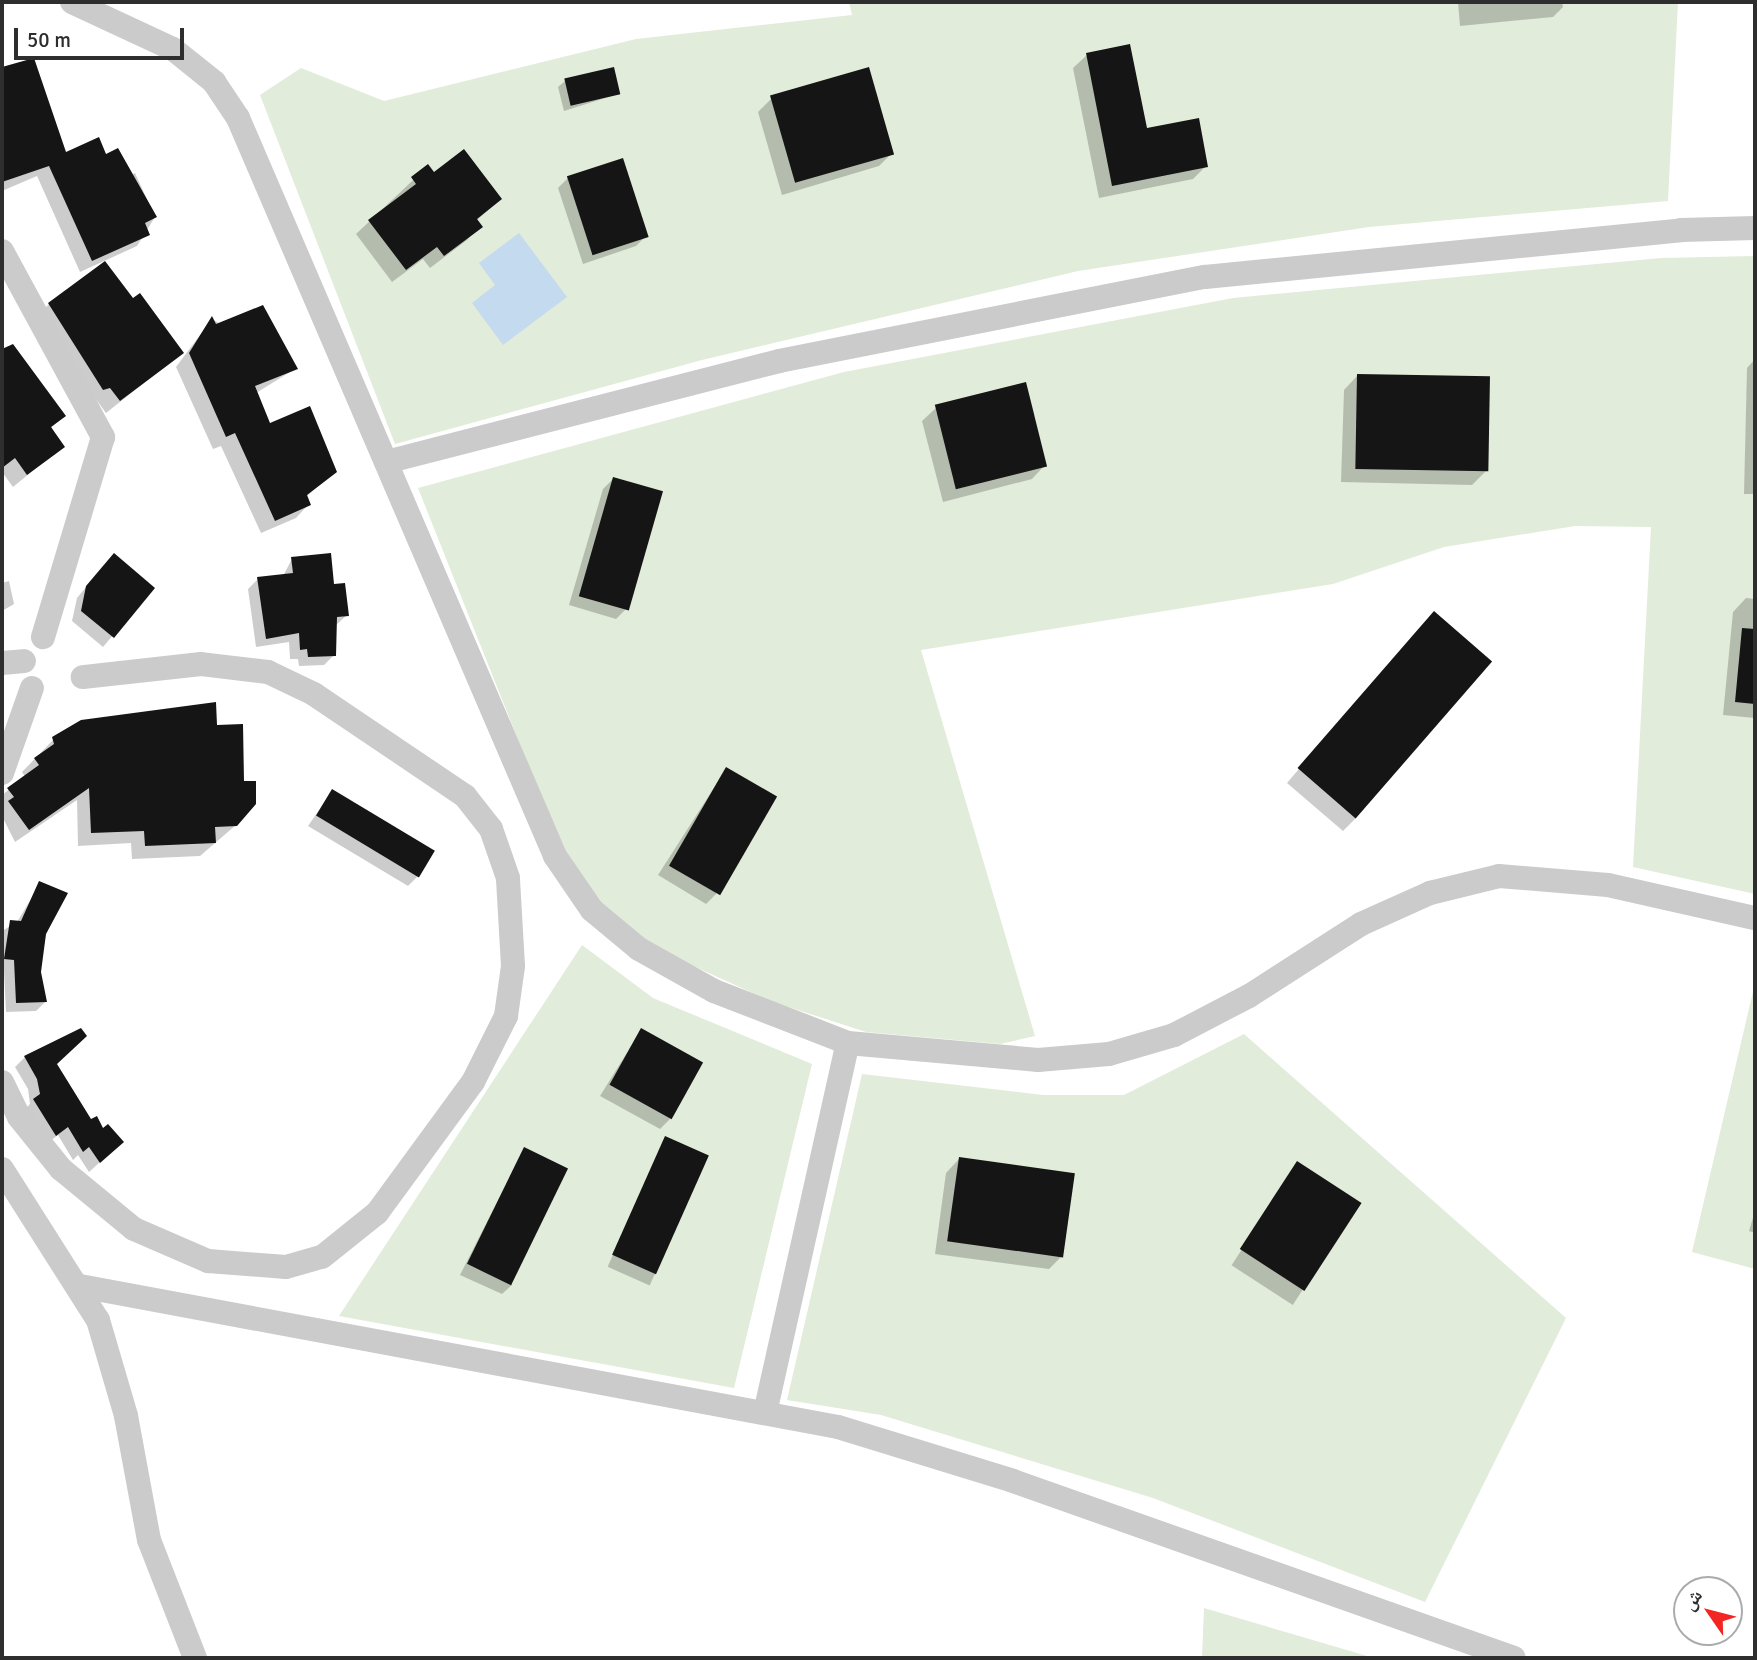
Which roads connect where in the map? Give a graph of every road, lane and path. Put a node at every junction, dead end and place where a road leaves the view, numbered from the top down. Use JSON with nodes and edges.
{"nodes":[{"id":1,"x":72,"y":2,"type":"edge"},
{"id":2,"x":1755,"y":228,"type":"edge"},
{"id":3,"x":2,"y":251,"type":"edge"},
{"id":4,"x":386,"y":462,"type":"junction"},
{"id":5,"x":43,"y":637,"type":"dead end"},
{"id":6,"x":83,"y":677,"type":"dead end"},
{"id":7,"x":32,"y":688,"type":"dead end"},
{"id":8,"x":2,"y":773,"type":"edge"},
{"id":9,"x":1755,"y":918,"type":"edge"},
{"id":10,"x":848,"y":1043,"type":"junction"},
{"id":11,"x":2,"y":1082,"type":"edge"},
{"id":12,"x":2,"y":1169,"type":"edge"},
{"id":13,"x":80,"y":1286,"type":"junction"},
{"id":14,"x":765,"y":1413,"type":"junction"},
{"id":15,"x":195,"y":1658,"type":"edge"},
{"id":16,"x":1514,"y":1658,"type":"edge"}],
"edges":[{"from":1,"to":4,"type":"street"},
{"from":2,"to":4,"type":"street"},
{"from":3,"to":5,"type":"street"},
{"from":4,"to":10,"type":"street"},
{"from":6,"to":11,"type":"street"},
{"from":7,"to":8,"type":"street"},
{"from":9,"to":10,"type":"street"},
{"from":10,"to":14,"type":"street"},
{"from":12,"to":13,"type":"street"},
{"from":13,"to":14,"type":"street"},
{"from":13,"to":15,"type":"street"},
{"from":14,"to":16,"type":"street"}]}
